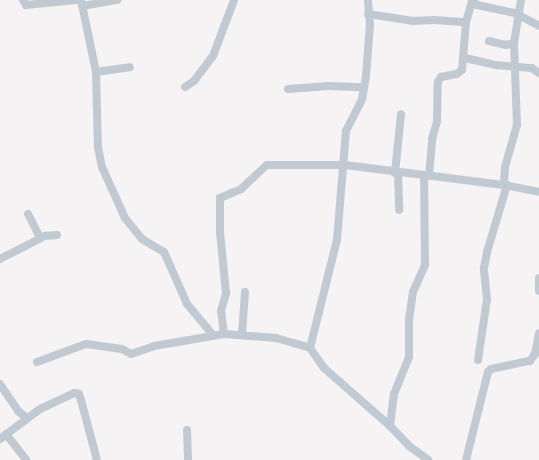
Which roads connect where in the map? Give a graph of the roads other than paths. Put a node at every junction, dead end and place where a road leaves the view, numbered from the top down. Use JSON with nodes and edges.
{"nodes":[{"id":1,"x":22,"y":0,"type":"edge"},
{"id":2,"x":76,"y":0,"type":"edge"},
{"id":3,"x":117,"y":0,"type":"edge"},
{"id":4,"x":234,"y":0,"type":"edge"},
{"id":5,"x":368,"y":0,"type":"edge"},
{"id":6,"x":521,"y":0,"type":"edge"},
{"id":7,"x":472,"y":1,"type":"edge"},
{"id":8,"x":82,"y":3,"type":"edge"},
{"id":9,"x":368,"y":14,"type":"junction"},
{"id":10,"x":518,"y":15,"type":"junction"},
{"id":11,"x":466,"y":22,"type":"junction"},
{"id":12,"x":539,"y":26,"type":"edge"},
{"id":13,"x":489,"y":41,"type":"dead end"},
{"id":14,"x":514,"y":43,"type":"junction"},
{"id":15,"x":464,"y":58,"type":"junction"},
{"id":16,"x":130,"y":66,"type":"dead end"},
{"id":17,"x":515,"y":67,"type":"junction"},
{"id":18,"x":96,"y":72,"type":"junction"},
{"id":19,"x":539,"y":73,"type":"edge"},
{"id":20,"x":186,"y":87,"type":"dead end"},
{"id":21,"x":364,"y":87,"type":"junction"},
{"id":22,"x":288,"y":89,"type":"dead end"},
{"id":23,"x":401,"y":114,"type":"dead end"},
{"id":24,"x":345,"y":165,"type":"junction"},
{"id":25,"x":397,"y":173,"type":"junction"},
{"id":26,"x":427,"y":175,"type":"junction"},
{"id":27,"x":505,"y":185,"type":"junction"},
{"id":28,"x":539,"y":192,"type":"edge"},
{"id":29,"x":399,"y":210,"type":"dead end"},
{"id":30,"x":28,"y":214,"type":"dead end"},
{"id":31,"x":57,"y":235,"type":"dead end"},
{"id":32,"x":40,"y":238,"type":"junction"},
{"id":33,"x":0,"y":259,"type":"edge"},
{"id":34,"x":539,"y":278,"type":"edge"},
{"id":35,"x":539,"y":291,"type":"edge"},
{"id":36,"x":245,"y":292,"type":"dead end"},
{"id":37,"x":539,"y":333,"type":"edge"},
{"id":38,"x":224,"y":334,"type":"junction"},
{"id":39,"x":242,"y":334,"type":"junction"},
{"id":40,"x":213,"y":335,"type":"junction"},
{"id":41,"x":537,"y":345,"type":"edge"},
{"id":42,"x":310,"y":348,"type":"junction"},
{"id":43,"x":478,"y":360,"type":"dead end"},
{"id":44,"x":37,"y":362,"type":"dead end"},
{"id":45,"x":0,"y":384,"type":"edge"},
{"id":46,"x":27,"y":418,"type":"junction"},
{"id":47,"x":390,"y":426,"type":"junction"},
{"id":48,"x":187,"y":430,"type":"dead end"},
{"id":49,"x":3,"y":436,"type":"edge"},
{"id":50,"x":26,"y":460,"type":"edge"},
{"id":51,"x":97,"y":460,"type":"edge"},
{"id":52,"x":188,"y":460,"type":"edge"},
{"id":53,"x":428,"y":460,"type":"edge"},
{"id":54,"x":466,"y":460,"type":"edge"}],
"edges":[{"from":1,"to":2,"type":"street"},
{"from":3,"to":8,"type":"street"},
{"from":4,"to":20,"type":"street"},
{"from":5,"to":9,"type":"street"},
{"from":6,"to":10,"type":"street"},
{"from":7,"to":10,"type":"street"},
{"from":7,"to":11,"type":"street"},
{"from":8,"to":18,"type":"street"},
{"from":9,"to":11,"type":"street"},
{"from":9,"to":21,"type":"street"},
{"from":10,"to":12,"type":"street"},
{"from":10,"to":14,"type":"street"},
{"from":11,"to":15,"type":"street"},
{"from":13,"to":14,"type":"street"},
{"from":14,"to":17,"type":"street"},
{"from":15,"to":17,"type":"street"},
{"from":15,"to":26,"type":"street"},
{"from":16,"to":18,"type":"street"},
{"from":17,"to":19,"type":"street"},
{"from":17,"to":27,"type":"street"},
{"from":18,"to":40,"type":"street"},
{"from":21,"to":22,"type":"street"},
{"from":21,"to":24,"type":"street"},
{"from":23,"to":25,"type":"street"},
{"from":24,"to":25,"type":"street"},
{"from":24,"to":38,"type":"street"},
{"from":24,"to":42,"type":"street"},
{"from":25,"to":26,"type":"street"},
{"from":25,"to":29,"type":"street"},
{"from":26,"to":27,"type":"street"},
{"from":26,"to":47,"type":"street"},
{"from":27,"to":28,"type":"street"},
{"from":27,"to":43,"type":"street"},
{"from":30,"to":32,"type":"street"},
{"from":31,"to":32,"type":"street"},
{"from":32,"to":33,"type":"street"},
{"from":34,"to":35,"type":"street"},
{"from":36,"to":39,"type":"street"},
{"from":37,"to":41,"type":"street"},
{"from":38,"to":39,"type":"street"},
{"from":38,"to":40,"type":"street"},
{"from":39,"to":42,"type":"street"},
{"from":40,"to":44,"type":"street"},
{"from":41,"to":54,"type":"street"},
{"from":42,"to":47,"type":"street"},
{"from":45,"to":46,"type":"street"},
{"from":46,"to":49,"type":"street"},
{"from":46,"to":51,"type":"street"},
{"from":47,"to":53,"type":"street"},
{"from":48,"to":52,"type":"street"},
{"from":49,"to":50,"type":"street"}]}
